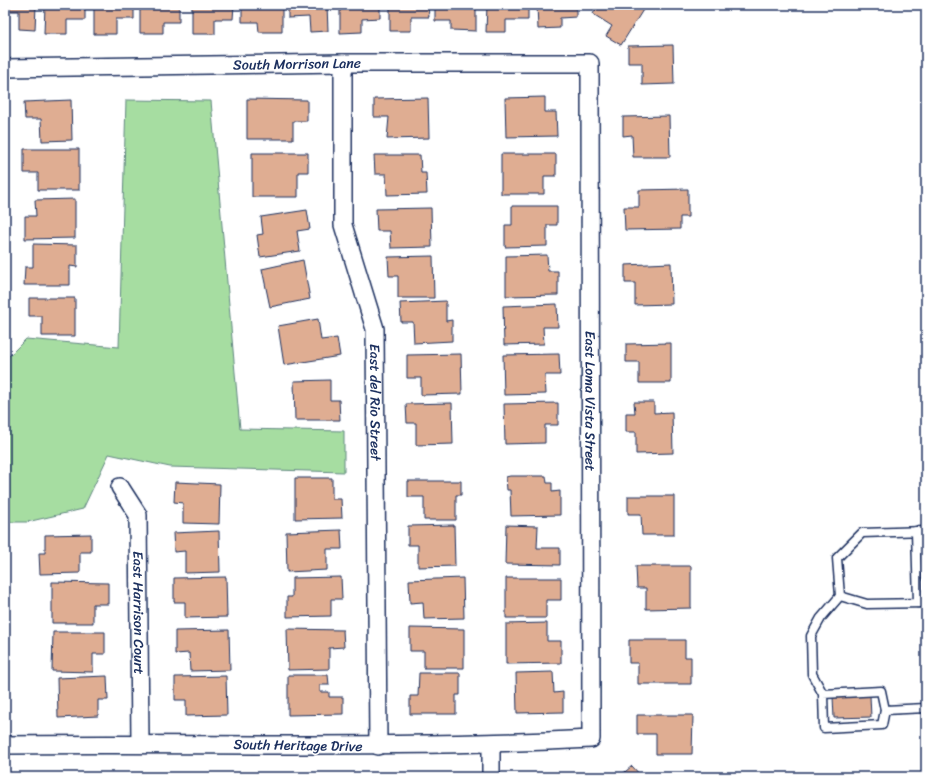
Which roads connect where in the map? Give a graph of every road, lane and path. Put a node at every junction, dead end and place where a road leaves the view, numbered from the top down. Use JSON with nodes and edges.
{"nodes":[{"id":1,"x":343,"y":63,"type":"junction"},
{"id":2,"x":590,"y":64,"type":"joint"},
{"id":3,"x":5,"y":68,"type":"edge"},
{"id":4,"x":120,"y":487,"type":"dead end"},
{"id":5,"x":916,"y":531,"type":"junction"},
{"id":6,"x":926,"y":531,"type":"edge"},
{"id":7,"x":840,"y":596,"type":"junction"},
{"id":8,"x":922,"y":603,"type":"edge"},
{"id":9,"x":824,"y":694,"type":"junction"},
{"id":10,"x":926,"y":708,"type":"edge"},
{"id":11,"x":885,"y":710,"type":"junction"},
{"id":12,"x":591,"y":739,"type":"joint"},
{"id":13,"x":140,"y":743,"type":"junction"},
{"id":14,"x":491,"y":744,"type":"junction"},
{"id":15,"x":5,"y":745,"type":"edge"},
{"id":16,"x":378,"y":746,"type":"junction"},
{"id":17,"x":491,"y":777,"type":"edge"}],
"edges":[{"from":1,"to":2,"type":"street","name":"South Morrison Lane"},
{"from":1,"to":3,"type":"street","name":"South Morrison Lane"},
{"from":1,"to":16,"type":"street","name":"East del Rio Street"},
{"from":2,"to":12,"type":"street","name":"East Loma Vista Street"},
{"from":4,"to":13,"type":"street","name":"East Harrison Court"},
{"from":5,"to":6,"type":"lane"},
{"from":5,"to":7,"type":"lane"},
{"from":5,"to":8,"type":"lane"},
{"from":7,"to":8,"type":"lane"},
{"from":7,"to":9,"type":"lane"},
{"from":9,"to":11,"type":"lane"},
{"from":9,"to":11,"type":"lane"},
{"from":10,"to":11,"type":"lane"},
{"from":12,"to":14,"type":"street","name":"South Heritage Drive"},
{"from":13,"to":15,"type":"street","name":"South Heritage Drive"},
{"from":13,"to":16,"type":"street","name":"South Heritage Drive"},
{"from":14,"to":16,"type":"street","name":"South Heritage Drive"},
{"from":14,"to":17,"type":"street"}]}
